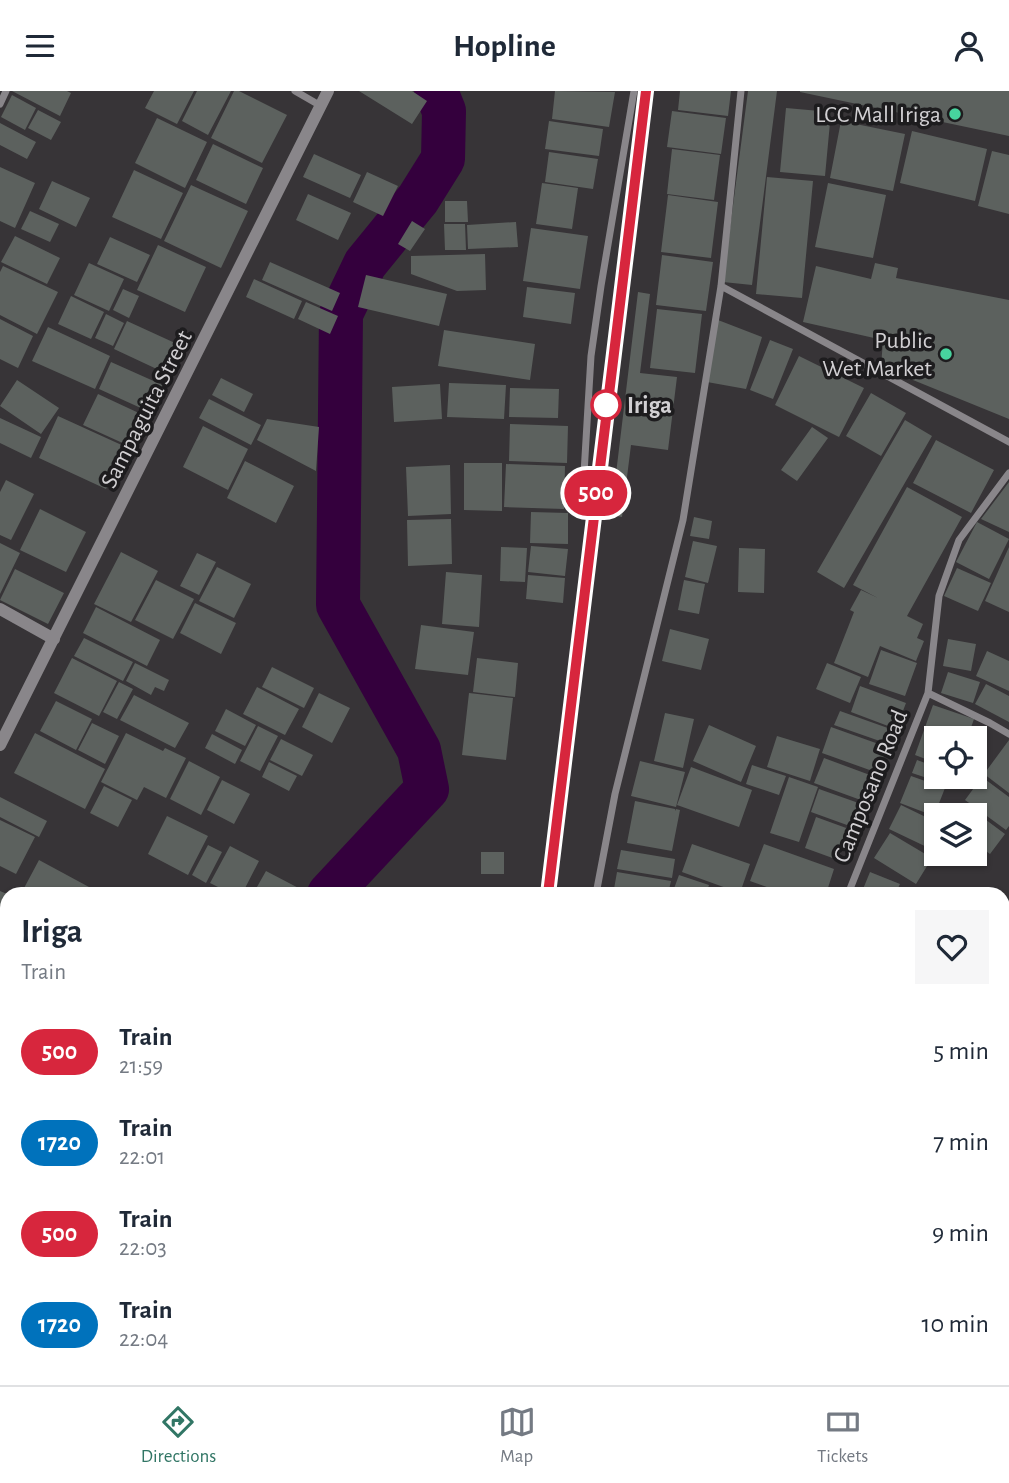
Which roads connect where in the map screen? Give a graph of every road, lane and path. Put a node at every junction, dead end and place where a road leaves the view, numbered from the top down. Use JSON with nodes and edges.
{"nodes":[{"id":1,"x":6,"y":91,"type":"edge"},
{"id":2,"x":295,"y":91,"type":"edge"},
{"id":3,"x":328,"y":91,"type":"edge"},
{"id":4,"x":634,"y":91,"type":"edge"},
{"id":5,"x":741,"y":91,"type":"edge"},
{"id":6,"x":0,"y":104,"type":"edge"},
{"id":7,"x":321,"y":106,"type":"junction"},
{"id":8,"x":721,"y":286,"type":"junction"},
{"id":9,"x":1009,"y":443,"type":"edge"},
{"id":10,"x":1009,"y":473,"type":"edge"},
{"id":11,"x":582,"y":507,"type":"dead end"},
{"id":12,"x":0,"y":609,"type":"edge"},
{"id":13,"x":54,"y":639,"type":"junction"},
{"id":14,"x":929,"y":693,"type":"junction"},
{"id":15,"x":1009,"y":734,"type":"edge"},
{"id":16,"x":0,"y":745,"type":"edge"},
{"id":17,"x":597,"y":887,"type":"edge"},
{"id":18,"x":851,"y":887,"type":"edge"}],
"edges":[{"from":1,"to":6,"type":"street"},
{"from":2,"to":7,"type":"street"},
{"from":3,"to":7,"type":"street","name":"Sampaguita Street"},
{"from":4,"to":11,"type":"street"},
{"from":5,"to":8,"type":"street"},
{"from":7,"to":13,"type":"street","name":"Sampaguita Street"},
{"from":8,"to":9,"type":"street"},
{"from":8,"to":17,"type":"street"},
{"from":10,"to":14,"type":"street","name":"Camposano Road"},
{"from":12,"to":13,"type":"street"},
{"from":13,"to":16,"type":"street","name":"Sampaguita Street"},
{"from":14,"to":15,"type":"street"},
{"from":14,"to":18,"type":"street","name":"Camposano Road"}]}
